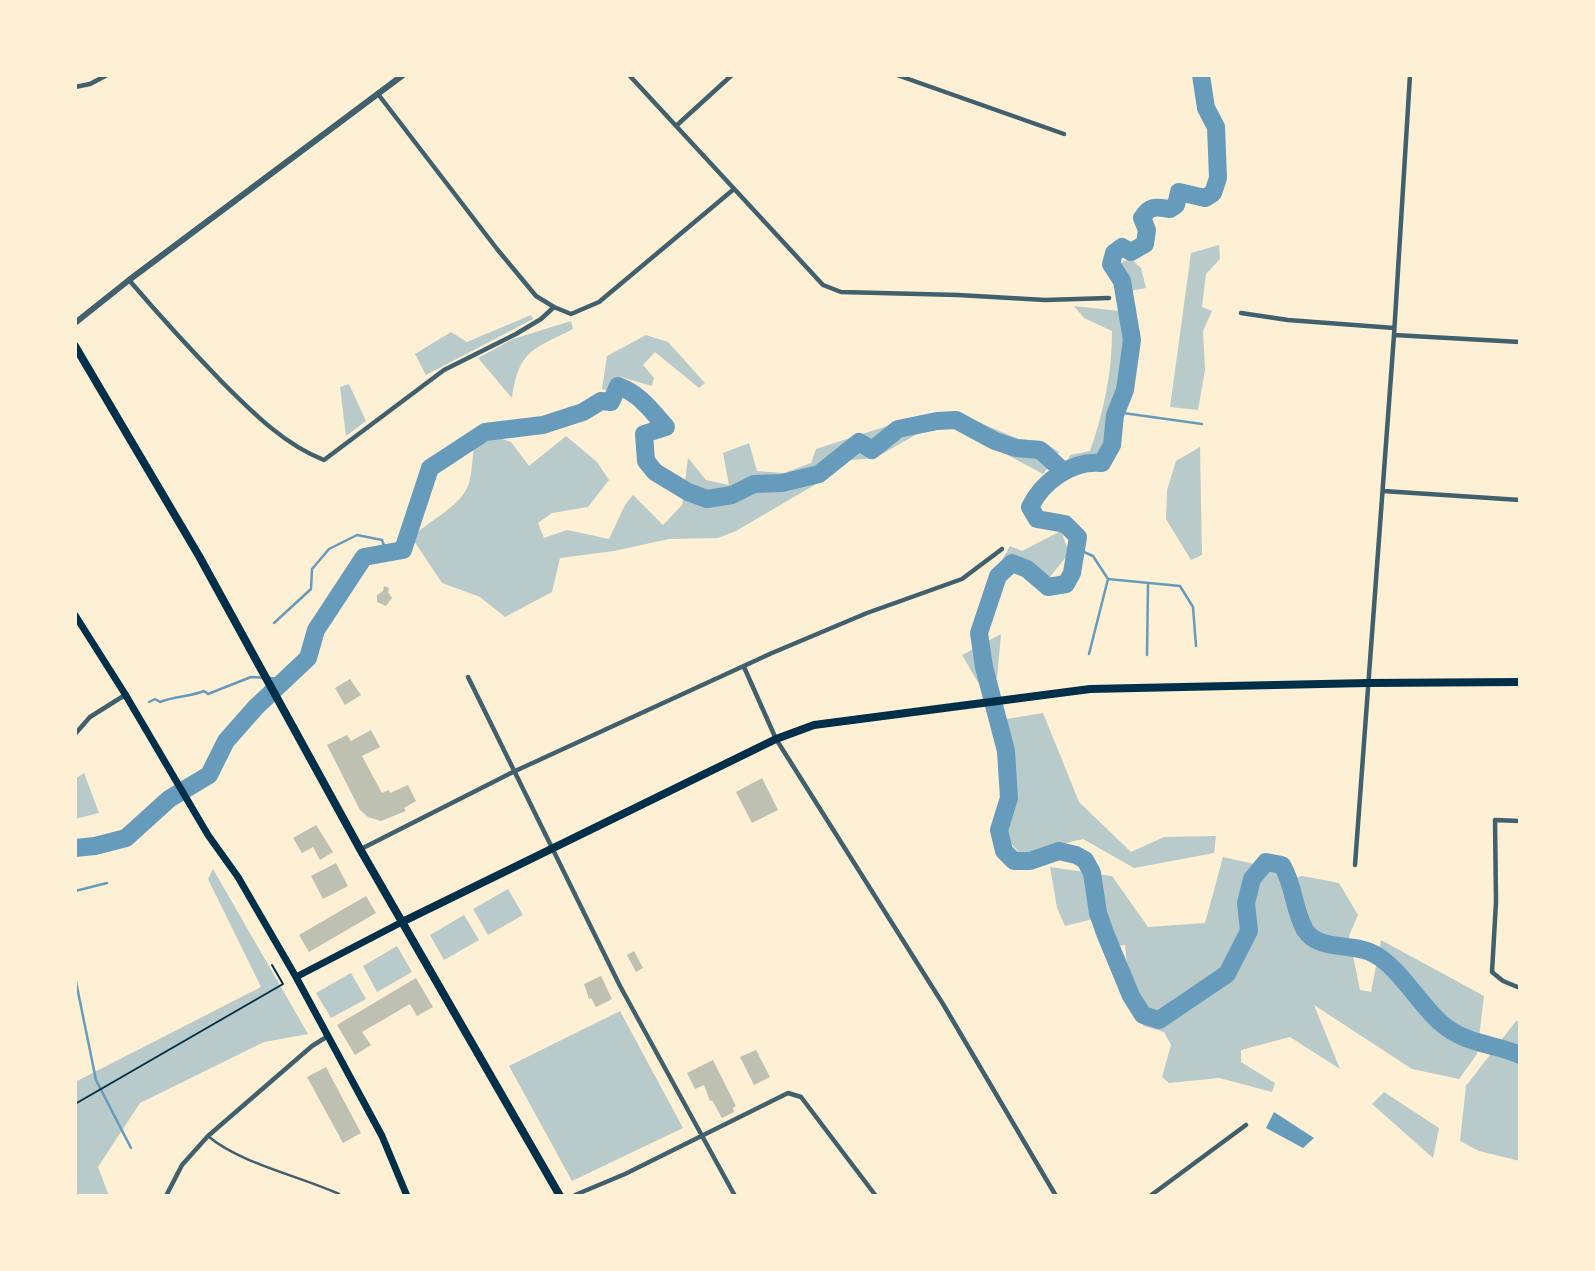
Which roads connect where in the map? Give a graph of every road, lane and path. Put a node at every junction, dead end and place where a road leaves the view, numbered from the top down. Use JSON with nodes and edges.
{"nodes":[{"id":1,"x":107,"y":75,"type":"edge"},
{"id":2,"x":403,"y":75,"type":"edge"},
{"id":3,"x":629,"y":75,"type":"edge"},
{"id":4,"x":732,"y":75,"type":"edge"},
{"id":5,"x":897,"y":75,"type":"edge"},
{"id":6,"x":1410,"y":75,"type":"edge"},
{"id":7,"x":75,"y":87,"type":"edge"},
{"id":8,"x":378,"y":93,"type":"junction"},
{"id":9,"x":676,"y":126,"type":"junction"},
{"id":10,"x":1064,"y":134,"type":"dead end"},
{"id":11,"x":734,"y":189,"type":"junction"},
{"id":12,"x":129,"y":280,"type":"junction"},
{"id":13,"x":1109,"y":298,"type":"dead end"},
{"id":14,"x":554,"y":307,"type":"junction"},
{"id":15,"x":1241,"y":313,"type":"dead end"},
{"id":16,"x":75,"y":323,"type":"edge"},
{"id":17,"x":1394,"y":328,"type":"junction"},
{"id":18,"x":1394,"y":335,"type":"junction"},
{"id":19,"x":1520,"y":342,"type":"edge"},
{"id":20,"x":75,"y":346,"type":"edge"},
{"id":21,"x":1383,"y":491,"type":"junction"},
{"id":22,"x":1520,"y":500,"type":"edge"},
{"id":23,"x":1002,"y":549,"type":"dead end"},
{"id":24,"x":75,"y":615,"type":"edge"},
{"id":25,"x":744,"y":667,"type":"junction"},
{"id":26,"x":468,"y":677,"type":"dead end"},
{"id":27,"x":1368,"y":682,"type":"junction"},
{"id":28,"x":1520,"y":682,"type":"edge"},
{"id":29,"x":125,"y":694,"type":"junction"},
{"id":30,"x":75,"y":734,"type":"edge"},
{"id":31,"x":776,"y":739,"type":"junction"},
{"id":32,"x":513,"y":772,"type":"junction"},
{"id":33,"x":1520,"y":821,"type":"edge"},
{"id":34,"x":360,"y":849,"type":"junction"},
{"id":35,"x":551,"y":849,"type":"junction"},
{"id":36,"x":1355,"y":865,"type":"dead end"},
{"id":37,"x":402,"y":922,"type":"junction"},
{"id":38,"x":272,"y":965,"type":"dead end"},
{"id":39,"x":296,"y":977,"type":"junction"},
{"id":40,"x":1520,"y":988,"type":"edge"},
{"id":41,"x":328,"y":1036,"type":"junction"},
{"id":42,"x":75,"y":1104,"type":"edge"},
{"id":43,"x":1245,"y":1125,"type":"dead end"},
{"id":44,"x":702,"y":1134,"type":"junction"},
{"id":45,"x":208,"y":1136,"type":"junction"},
{"id":46,"x":339,"y":1194,"type":"dead end"},
{"id":47,"x":575,"y":1195,"type":"edge"},
{"id":48,"x":166,"y":1196,"type":"edge"},
{"id":49,"x":407,"y":1196,"type":"edge"},
{"id":50,"x":560,"y":1196,"type":"edge"},
{"id":51,"x":735,"y":1196,"type":"edge"},
{"id":52,"x":876,"y":1196,"type":"edge"},
{"id":53,"x":1056,"y":1196,"type":"edge"},
{"id":54,"x":1150,"y":1196,"type":"edge"}],
"edges":[{"from":1,"to":7,"type":"street"},
{"from":2,"to":8,"type":"street"},
{"from":3,"to":9,"type":"street"},
{"from":4,"to":9,"type":"street"},
{"from":5,"to":10,"type":"street"},
{"from":6,"to":17,"type":"street"},
{"from":8,"to":12,"type":"street"},
{"from":8,"to":14,"type":"street"},
{"from":9,"to":11,"type":"street"},
{"from":11,"to":13,"type":"street"},
{"from":11,"to":14,"type":"street"},
{"from":12,"to":14,"type":"street"},
{"from":12,"to":16,"type":"street"},
{"from":15,"to":17,"type":"street"},
{"from":17,"to":18,"type":"street"},
{"from":18,"to":19,"type":"street"},
{"from":18,"to":21,"type":"street"},
{"from":20,"to":34,"type":"main road"},
{"from":21,"to":22,"type":"street"},
{"from":21,"to":27,"type":"street"},
{"from":23,"to":25,"type":"street"},
{"from":24,"to":29,"type":"main road"},
{"from":25,"to":31,"type":"street"},
{"from":25,"to":32,"type":"street"},
{"from":26,"to":32,"type":"street"},
{"from":27,"to":28,"type":"main road"},
{"from":27,"to":31,"type":"main road"},
{"from":27,"to":36,"type":"street"},
{"from":29,"to":30,"type":"street"},
{"from":29,"to":39,"type":"main road"},
{"from":31,"to":35,"type":"main road"},
{"from":31,"to":53,"type":"street"},
{"from":32,"to":34,"type":"street"},
{"from":32,"to":35,"type":"street"},
{"from":33,"to":40,"type":"street"},
{"from":34,"to":37,"type":"main road"},
{"from":35,"to":37,"type":"main road"},
{"from":35,"to":44,"type":"street"},
{"from":37,"to":39,"type":"main road"},
{"from":37,"to":50,"type":"main road"},
{"from":38,"to":42,"type":"path"},
{"from":39,"to":41,"type":"main road"},
{"from":41,"to":45,"type":"street"},
{"from":41,"to":49,"type":"main road"},
{"from":43,"to":54,"type":"street"},
{"from":44,"to":47,"type":"street"},
{"from":44,"to":51,"type":"street"},
{"from":44,"to":52,"type":"street"},
{"from":45,"to":46,"type":"lane"},
{"from":45,"to":48,"type":"street"}]}
